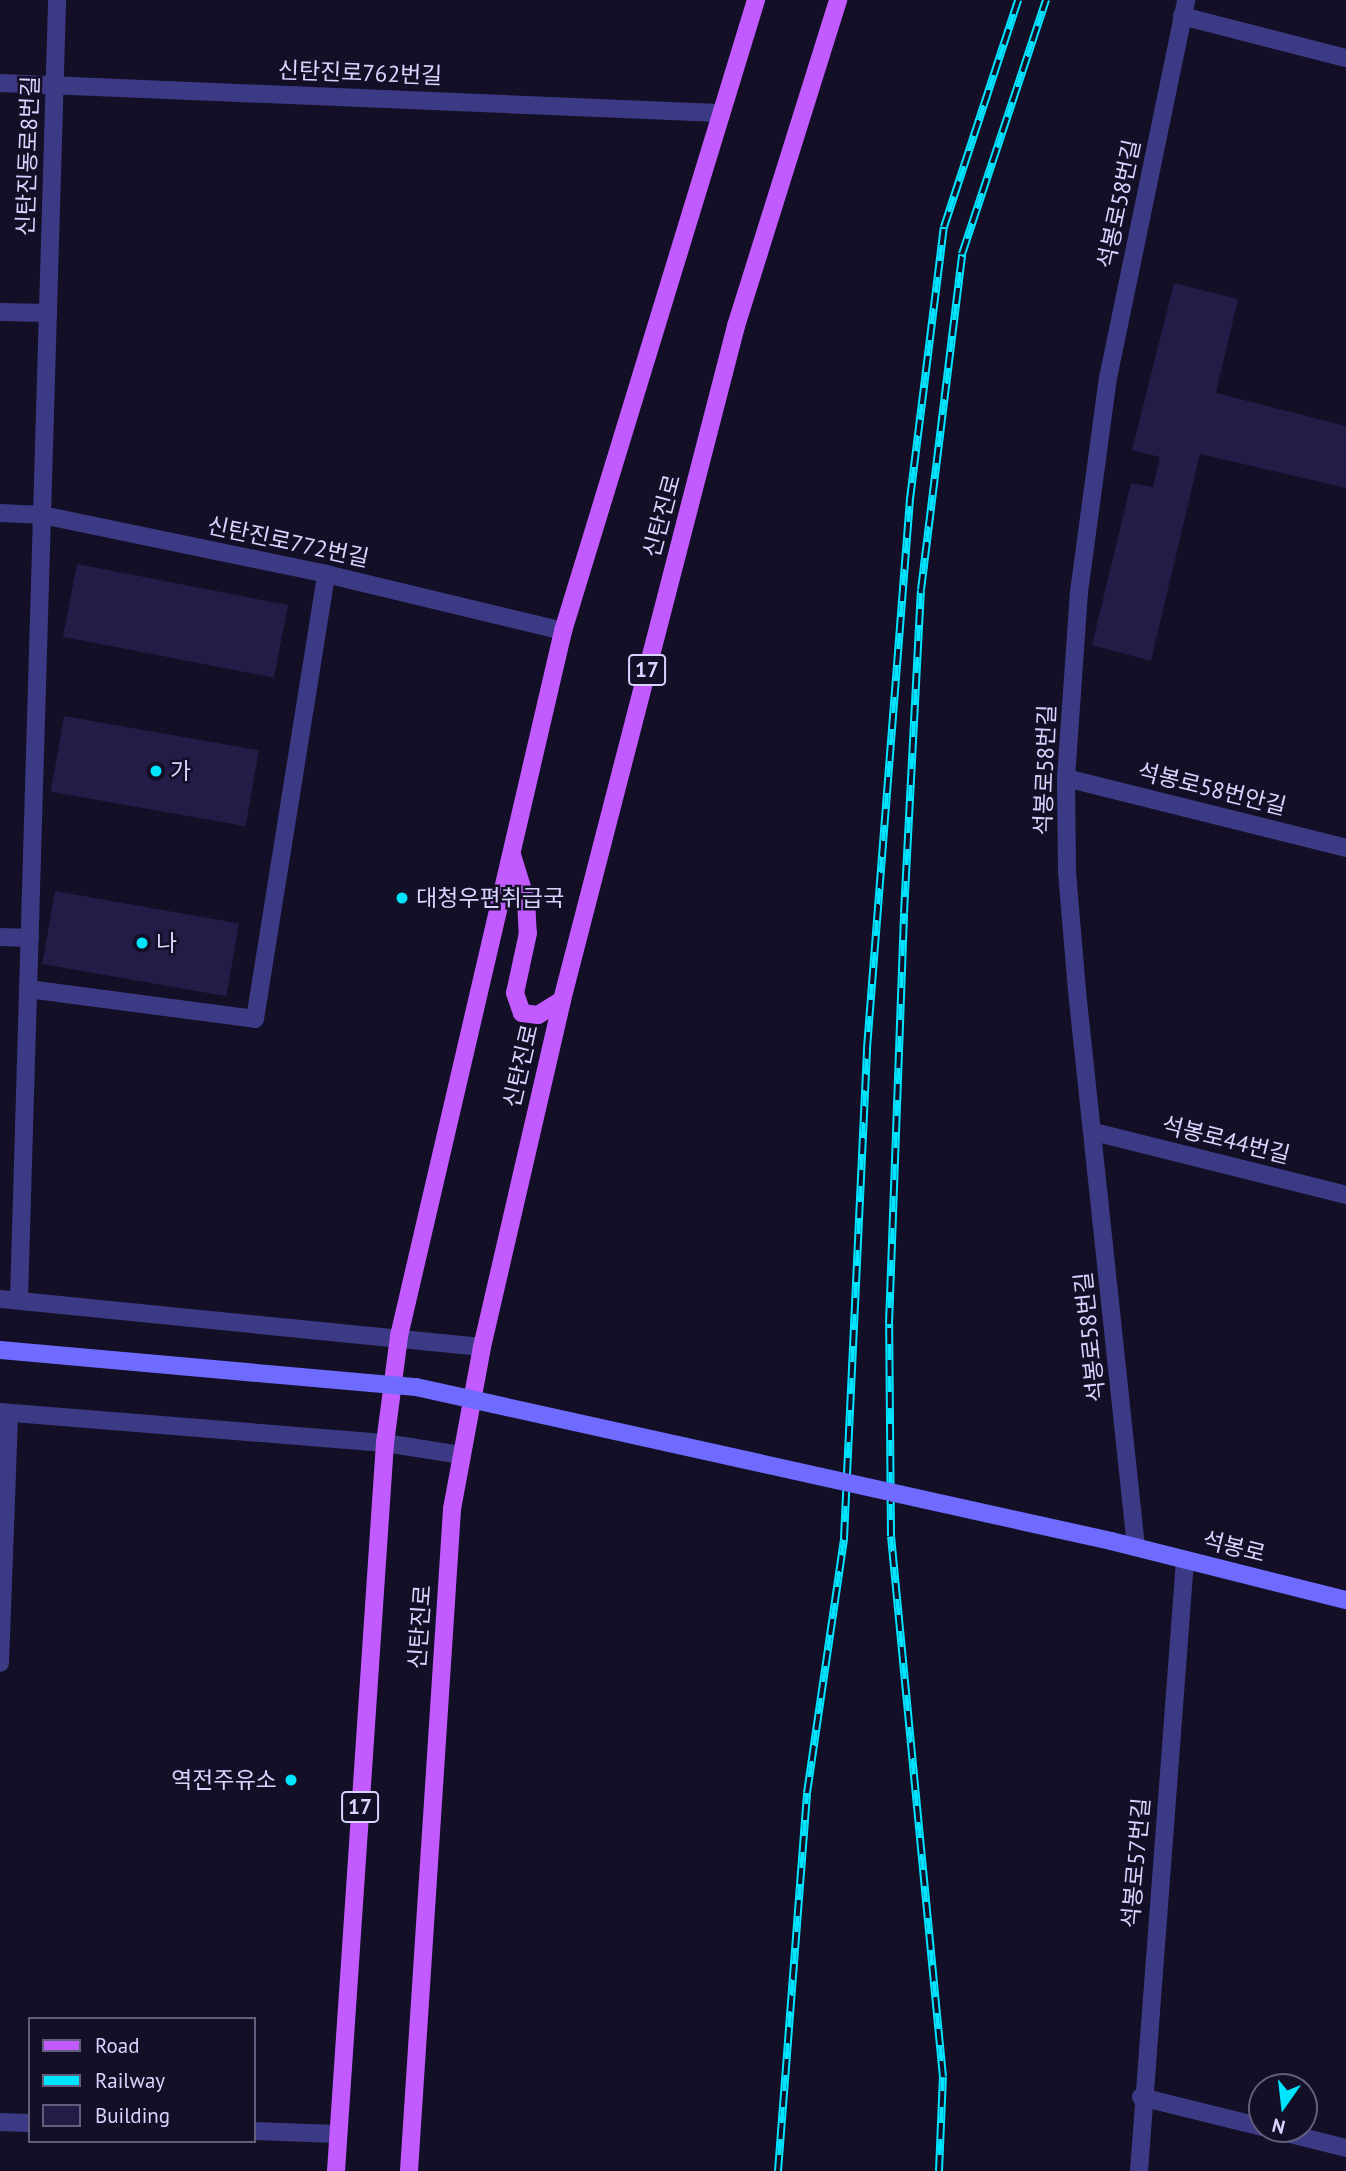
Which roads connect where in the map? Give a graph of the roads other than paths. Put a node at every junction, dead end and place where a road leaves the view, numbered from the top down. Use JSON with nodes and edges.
{"nodes":[{"id":1,"x":57,"y":0,"type":"edge"},
{"id":2,"x":755,"y":0,"type":"edge"},
{"id":3,"x":838,"y":0,"type":"edge"},
{"id":4,"x":1184,"y":8,"type":"edge"},
{"id":5,"x":1346,"y":58,"type":"edge"},
{"id":6,"x":0,"y":83,"type":"edge"},
{"id":7,"x":55,"y":85,"type":"junction"},
{"id":8,"x":718,"y":113,"type":"junction"},
{"id":9,"x":0,"y":312,"type":"edge"},
{"id":10,"x":48,"y":313,"type":"junction"},
{"id":11,"x":0,"y":513,"type":"edge"},
{"id":12,"x":42,"y":515,"type":"junction"},
{"id":13,"x":326,"y":574,"type":"junction"},
{"id":14,"x":563,"y":631,"type":"junction"},
{"id":15,"x":1066,"y":778,"type":"junction"},
{"id":16,"x":1346,"y":848,"type":"edge"},
{"id":17,"x":512,"y":855,"type":"junction"},
{"id":18,"x":0,"y":937,"type":"edge"},
{"id":19,"x":30,"y":938,"type":"junction"},
{"id":20,"x":28,"y":989,"type":"junction"},
{"id":21,"x":562,"y":1000,"type":"junction"},
{"id":22,"x":1094,"y":1132,"type":"junction"},
{"id":23,"x":1346,"y":1195,"type":"edge"},
{"id":24,"x":0,"y":1299,"type":"edge"},
{"id":25,"x":19,"y":1299,"type":"junction"},
{"id":26,"x":398,"y":1336,"type":"junction"},
{"id":27,"x":482,"y":1347,"type":"junction"},
{"id":28,"x":0,"y":1350,"type":"edge"},
{"id":29,"x":5,"y":1412,"type":"edge"},
{"id":30,"x":385,"y":1443,"type":"junction"},
{"id":31,"x":462,"y":1455,"type":"junction"},
{"id":32,"x":1136,"y":1547,"type":"junction"},
{"id":33,"x":1185,"y":1560,"type":"junction"},
{"id":34,"x":1346,"y":1600,"type":"edge"},
{"id":35,"x":0,"y":1663,"type":"edge"},
{"id":36,"x":1141,"y":2097,"type":"junction"},
{"id":37,"x":0,"y":2122,"type":"edge"},
{"id":38,"x":28,"y":2123,"type":"edge"},
{"id":39,"x":1248,"y":2124,"type":"edge"},
{"id":40,"x":256,"y":2131,"type":"edge"},
{"id":41,"x":337,"y":2134,"type":"junction"},
{"id":42,"x":1318,"y":2141,"type":"edge"},
{"id":43,"x":1346,"y":2148,"type":"edge"},
{"id":44,"x":336,"y":2171,"type":"edge"},
{"id":45,"x":409,"y":2171,"type":"edge"},
{"id":46,"x":1139,"y":2171,"type":"edge"}],
"edges":[{"from":1,"to":7,"type":"street","name":"신탄진동로8번길"},
{"from":2,"to":8,"type":"main road","name":"신탄진로","number":"17"},
{"from":3,"to":21,"type":"main road","name":"신탄진로","number":"17"},
{"from":4,"to":5,"type":"street"},
{"from":4,"to":15,"type":"street","name":"석봉로58번길"},
{"from":6,"to":7,"type":"street","name":"신탄진로762번길"},
{"from":7,"to":8,"type":"street","name":"신탄진로762번길"},
{"from":7,"to":10,"type":"street","name":"신탄진동로8번길"},
{"from":8,"to":14,"type":"main road","name":"신탄진로","number":"17"},
{"from":9,"to":10,"type":"street"},
{"from":10,"to":12,"type":"street","name":"신탄진동로8번길"},
{"from":11,"to":12,"type":"street","name":"신탄진로772번길"},
{"from":12,"to":13,"type":"street","name":"신탄진로772번길"},
{"from":12,"to":19,"type":"street","name":"신탄진동로8번길"},
{"from":13,"to":14,"type":"street","name":"신탄진로772번길"},
{"from":13,"to":20,"type":"street"},
{"from":14,"to":17,"type":"main road","name":"신탄진로","number":"17"},
{"from":15,"to":16,"type":"street","name":"석봉로58번안길"},
{"from":15,"to":22,"type":"street","name":"석봉로58번길"},
{"from":17,"to":21,"type":"main road"},
{"from":17,"to":26,"type":"main road","name":"신탄진로","number":"17"},
{"from":18,"to":19,"type":"street"},
{"from":19,"to":20,"type":"street","name":"신탄진동로8번길"},
{"from":20,"to":25,"type":"street","name":"신탄진동로8번길"},
{"from":21,"to":27,"type":"main road","name":"신탄진로","number":"17"},
{"from":22,"to":23,"type":"street","name":"석봉로44번길"},
{"from":22,"to":32,"type":"street","name":"석봉로58번길"},
{"from":24,"to":25,"type":"street"},
{"from":25,"to":26,"type":"street"},
{"from":26,"to":27,"type":"street"},
{"from":26,"to":30,"type":"main road","name":"신탄진로","number":"17"},
{"from":27,"to":31,"type":"main road","name":"신탄진로","number":"17"},
{"from":28,"to":32,"type":"main road","name":"석봉로","bridge":true},
{"from":29,"to":30,"type":"street"},
{"from":29,"to":35,"type":"street"},
{"from":30,"to":31,"type":"street"},
{"from":30,"to":41,"type":"main road","name":"신탄진로","number":"17"},
{"from":31,"to":45,"type":"main road","name":"신탄진로","number":"17"},
{"from":32,"to":33,"type":"main road","name":"석봉로"},
{"from":33,"to":34,"type":"main road","name":"석봉로"},
{"from":33,"to":36,"type":"street","name":"석봉로57번길"},
{"from":36,"to":39,"type":"street"},
{"from":36,"to":46,"type":"street","name":"석봉로57번길"},
{"from":37,"to":38,"type":"street"},
{"from":40,"to":41,"type":"street"},
{"from":41,"to":44,"type":"main road","name":"신탄진로","number":"17"},
{"from":42,"to":43,"type":"street"}]}
